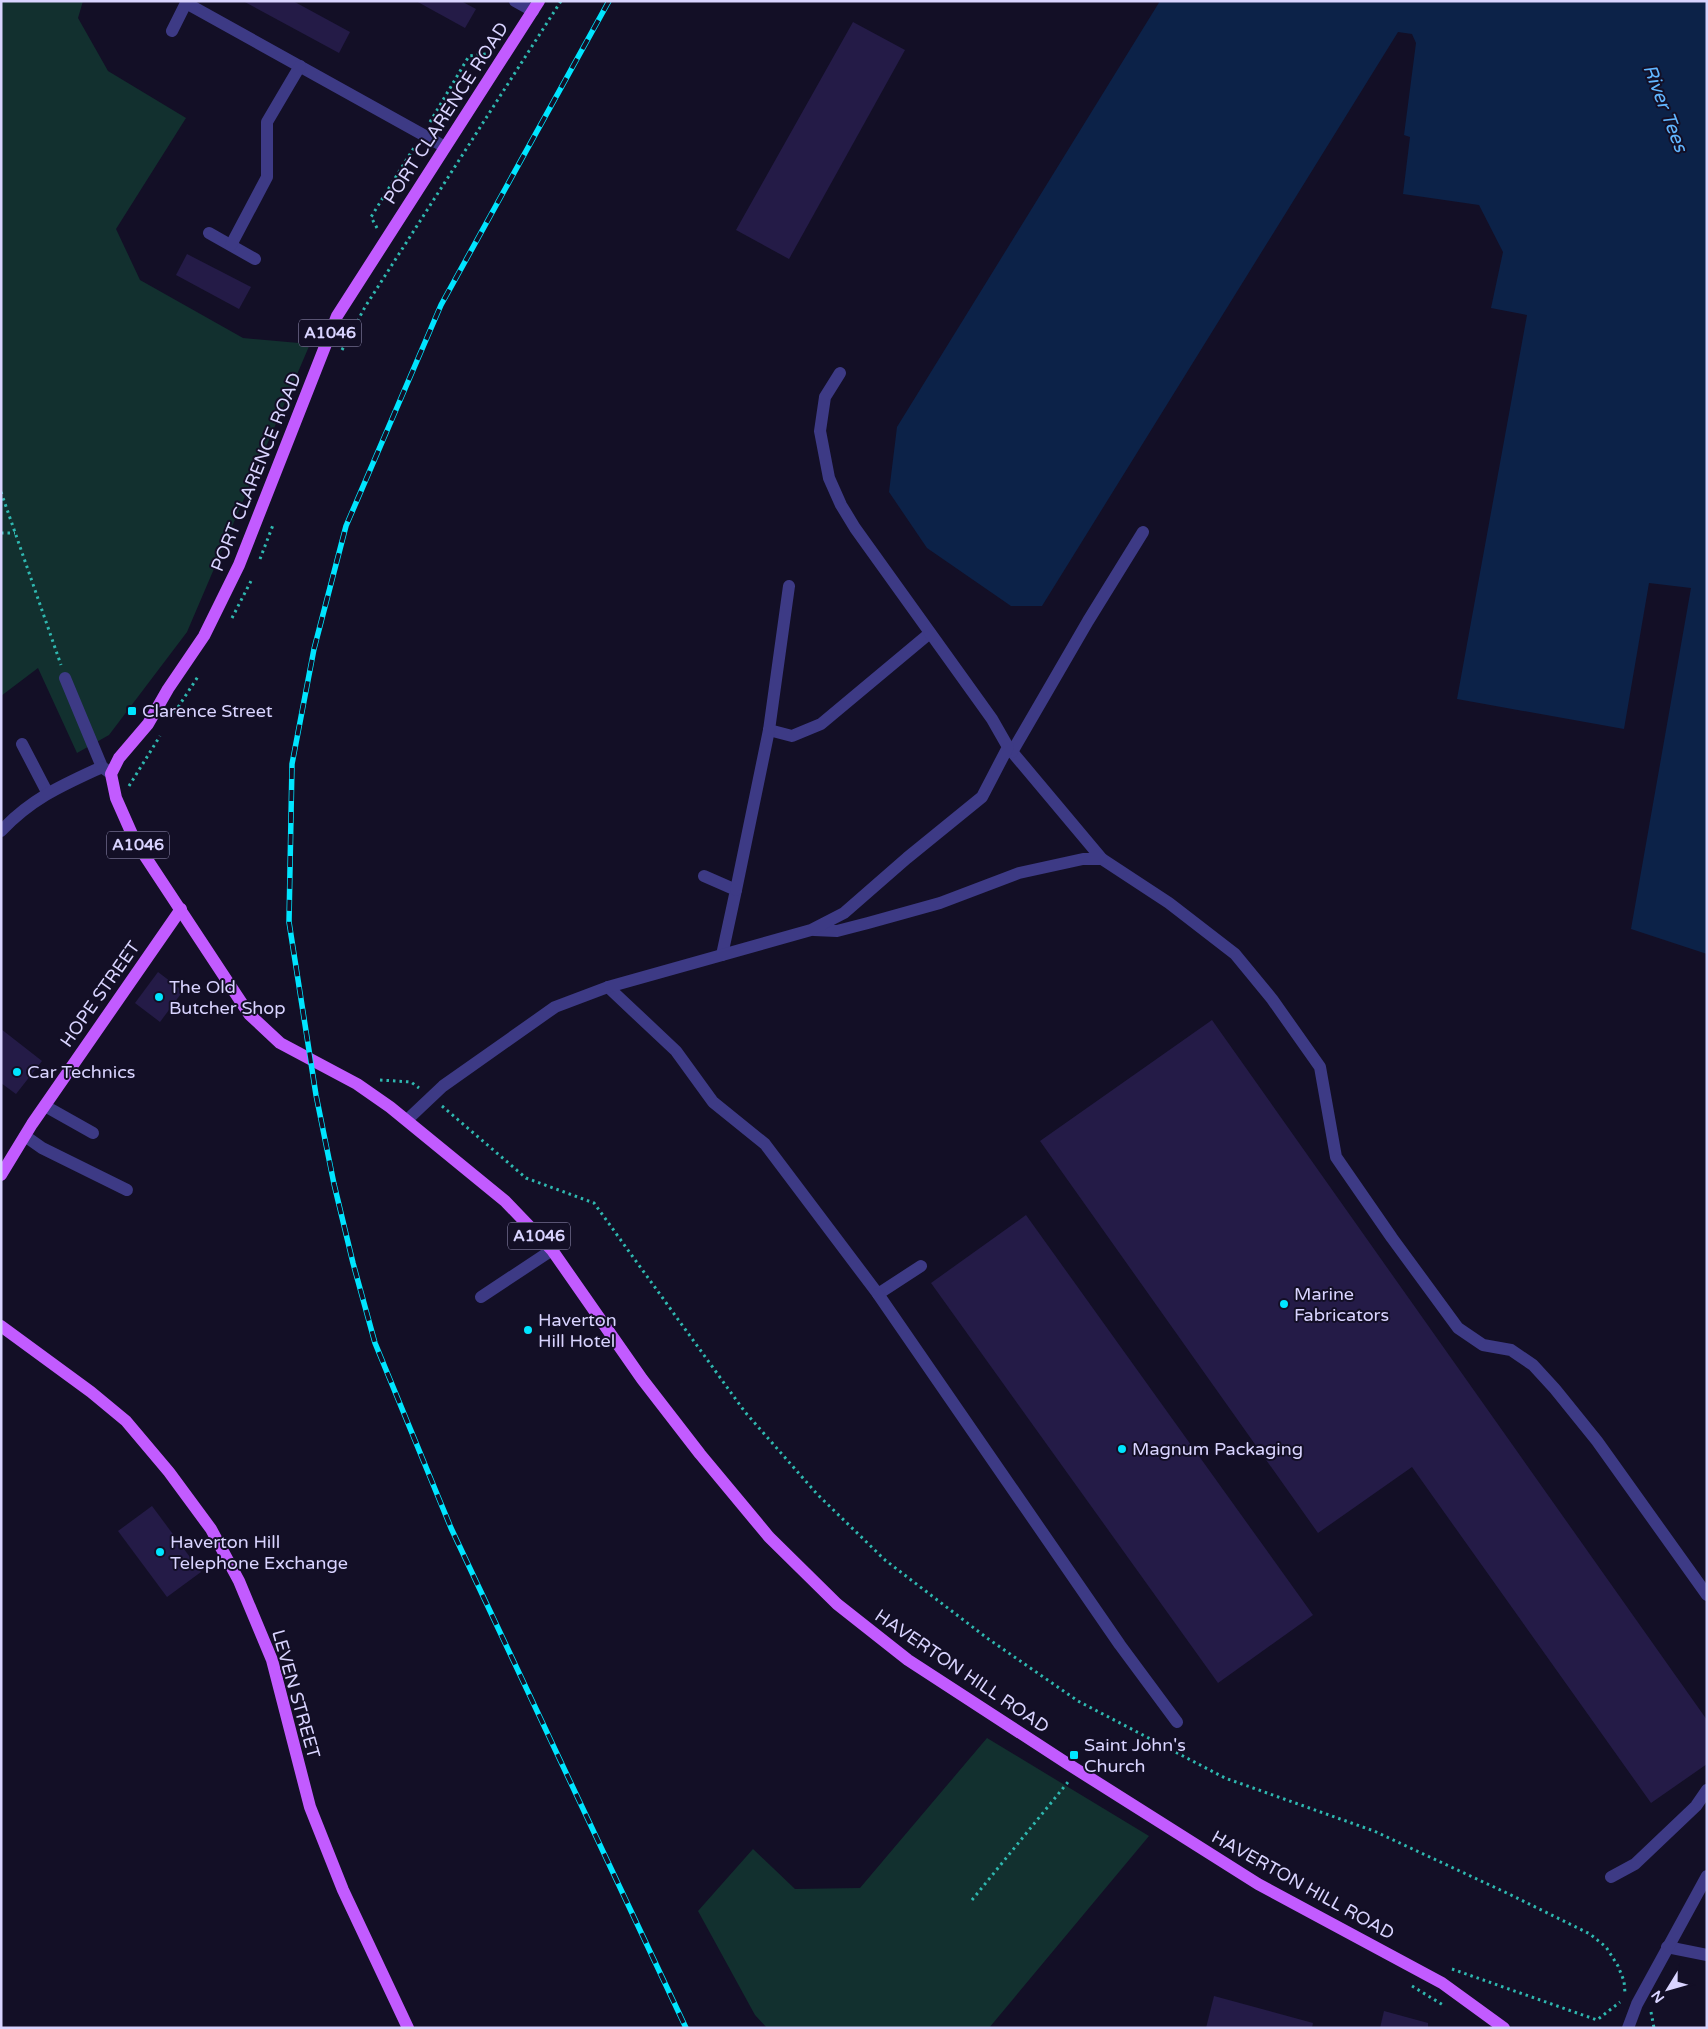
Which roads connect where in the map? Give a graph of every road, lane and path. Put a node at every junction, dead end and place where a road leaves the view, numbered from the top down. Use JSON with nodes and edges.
{"nodes":[{"id":1,"x":515,"y":1,"type":"edge"},
{"id":2,"x":561,"y":1,"type":"edge"},
{"id":3,"x":187,"y":2,"type":"edge"},
{"id":4,"x":536,"y":6,"type":"edge"},
{"id":5,"x":172,"y":31,"type":"dead end"},
{"id":6,"x":300,"y":66,"type":"junction"},
{"id":7,"x":445,"y":147,"type":"junction"},
{"id":8,"x":209,"y":233,"type":"dead end"},
{"id":9,"x":231,"y":246,"type":"junction"},
{"id":10,"x":255,"y":259,"type":"dead end"},
{"id":11,"x":339,"y":356,"type":"dead end"},
{"id":12,"x":840,"y":372,"type":"dead end"},
{"id":13,"x":1,"y":492,"type":"edge"},
{"id":14,"x":277,"y":516,"type":"dead end"},
{"id":15,"x":1143,"y":532,"type":"dead end"},
{"id":16,"x":1,"y":533,"type":"edge"},
{"id":17,"x":15,"y":533,"type":"junction"},
{"id":18,"x":259,"y":560,"type":"dead end"},
{"id":19,"x":252,"y":578,"type":"dead end"},
{"id":20,"x":789,"y":586,"type":"dead end"},
{"id":21,"x":232,"y":619,"type":"dead end"},
{"id":22,"x":930,"y":633,"type":"junction"},
{"id":23,"x":203,"y":668,"type":"dead end"},
{"id":24,"x":65,"y":678,"type":"joint"},
{"id":25,"x":168,"y":723,"type":"dead end"},
{"id":26,"x":769,"y":730,"type":"junction"},
{"id":27,"x":163,"y":731,"type":"dead end"},
{"id":28,"x":22,"y":744,"type":"dead end"},
{"id":29,"x":1010,"y":749,"type":"junction"},
{"id":30,"x":106,"y":770,"type":"junction"},
{"id":31,"x":47,"y":792,"type":"junction"},
{"id":32,"x":130,"y":792,"type":"dead end"},
{"id":33,"x":1,"y":831,"type":"edge"},
{"id":34,"x":1102,"y":859,"type":"junction"},
{"id":35,"x":704,"y":876,"type":"dead end"},
{"id":36,"x":736,"y":890,"type":"junction"},
{"id":37,"x":181,"y":910,"type":"junction"},
{"id":38,"x":811,"y":930,"type":"junction"},
{"id":39,"x":722,"y":955,"type":"junction"},
{"id":40,"x":608,"y":988,"type":"junction"},
{"id":41,"x":375,"y":1077,"type":"dead end"},
{"id":42,"x":431,"y":1097,"type":"junction"},
{"id":43,"x":45,"y":1106,"type":"junction"},
{"id":44,"x":407,"y":1120,"type":"junction"},
{"id":45,"x":93,"y":1133,"type":"dead end"},
{"id":46,"x":25,"y":1136,"type":"junction"},
{"id":47,"x":1,"y":1175,"type":"edge"},
{"id":48,"x":127,"y":1190,"type":"dead end"},
{"id":49,"x":552,"y":1250,"type":"junction"},
{"id":50,"x":921,"y":1266,"type":"dead end"},
{"id":51,"x":878,"y":1294,"type":"junction"},
{"id":52,"x":480,"y":1297,"type":"dead end"},
{"id":53,"x":1,"y":1326,"type":"edge"},
{"id":54,"x":1707,"y":1594,"type":"edge"},
{"id":55,"x":1177,"y":1722,"type":"dead end"},
{"id":56,"x":1078,"y":1770,"type":"junction"},
{"id":57,"x":1707,"y":1790,"type":"edge"},
{"id":58,"x":1707,"y":1876,"type":"edge"},
{"id":59,"x":1611,"y":1877,"type":"dead end"},
{"id":60,"x":972,"y":1900,"type":"dead end"},
{"id":61,"x":1667,"y":1947,"type":"junction"},
{"id":62,"x":1707,"y":1955,"type":"edge"},
{"id":63,"x":1451,"y":1969,"type":"dead end"},
{"id":64,"x":1500,"y":2026,"type":"edge"},
{"id":65,"x":408,"y":2028,"type":"edge"},
{"id":66,"x":1628,"y":2028,"type":"edge"}],
"edges":[{"from":1,"to":4,"type":"street"},
{"from":2,"to":11,"type":"path"},
{"from":3,"to":5,"type":"street"},
{"from":3,"to":6,"type":"street"},
{"from":4,"to":7,"type":"main road","name":"PORT CLARENCE ROAD","number":"A1046"},
{"from":6,"to":7,"type":"street"},
{"from":6,"to":9,"type":"street"},
{"from":7,"to":30,"type":"main road","name":"PORT CLARENCE ROAD","number":"A1046"},
{"from":8,"to":9,"type":"street"},
{"from":9,"to":10,"type":"street"},
{"from":12,"to":22,"type":"street"},
{"from":13,"to":17,"type":"path"},
{"from":14,"to":18,"type":"path"},
{"from":15,"to":29,"type":"street"},
{"from":16,"to":17,"type":"path"},
{"from":17,"to":24,"type":"path"},
{"from":19,"to":21,"type":"path"},
{"from":20,"to":26,"type":"street"},
{"from":22,"to":26,"type":"street"},
{"from":22,"to":29,"type":"street"},
{"from":23,"to":25,"type":"path"},
{"from":24,"to":30,"type":"street"},
{"from":26,"to":36,"type":"street"},
{"from":27,"to":32,"type":"path"},
{"from":28,"to":31,"type":"street"},
{"from":29,"to":34,"type":"street"},
{"from":29,"to":38,"type":"street"},
{"from":30,"to":31,"type":"street"},
{"from":30,"to":37,"type":"main road","number":"A1046"},
{"from":31,"to":33,"type":"street"},
{"from":34,"to":38,"type":"street"},
{"from":34,"to":54,"type":"street"},
{"from":35,"to":36,"type":"street"},
{"from":36,"to":39,"type":"street"},
{"from":37,"to":43,"type":"main road","name":"HOPE STREET"},
{"from":37,"to":44,"type":"main road","name":"HAVERTON HILL ROAD","number":"A1046"},
{"from":38,"to":39,"type":"street"},
{"from":39,"to":40,"type":"street"},
{"from":40,"to":42,"type":"street"},
{"from":40,"to":51,"type":"street"},
{"from":41,"to":42,"type":"path"},
{"from":42,"to":44,"type":"street"},
{"from":42,"to":63,"type":"path"},
{"from":43,"to":45,"type":"street"},
{"from":43,"to":46,"type":"main road","name":"HOPE STREET"},
{"from":44,"to":49,"type":"main road","name":"HAVERTON HILL ROAD","number":"A1046"},
{"from":46,"to":47,"type":"main road","name":"HOPE STREET"},
{"from":46,"to":48,"type":"street"},
{"from":49,"to":52,"type":"street"},
{"from":49,"to":56,"type":"main road","name":"HAVERTON HILL ROAD","number":"A1046"},
{"from":50,"to":51,"type":"street"},
{"from":51,"to":55,"type":"street"},
{"from":53,"to":65,"type":"main road","name":"LEVEN STREET"},
{"from":56,"to":60,"type":"path"},
{"from":56,"to":64,"type":"main road","name":"HAVERTON HILL ROAD","number":"A1046"},
{"from":57,"to":59,"type":"street"},
{"from":58,"to":61,"type":"street"},
{"from":61,"to":62,"type":"street"},
{"from":61,"to":66,"type":"street"}]}
